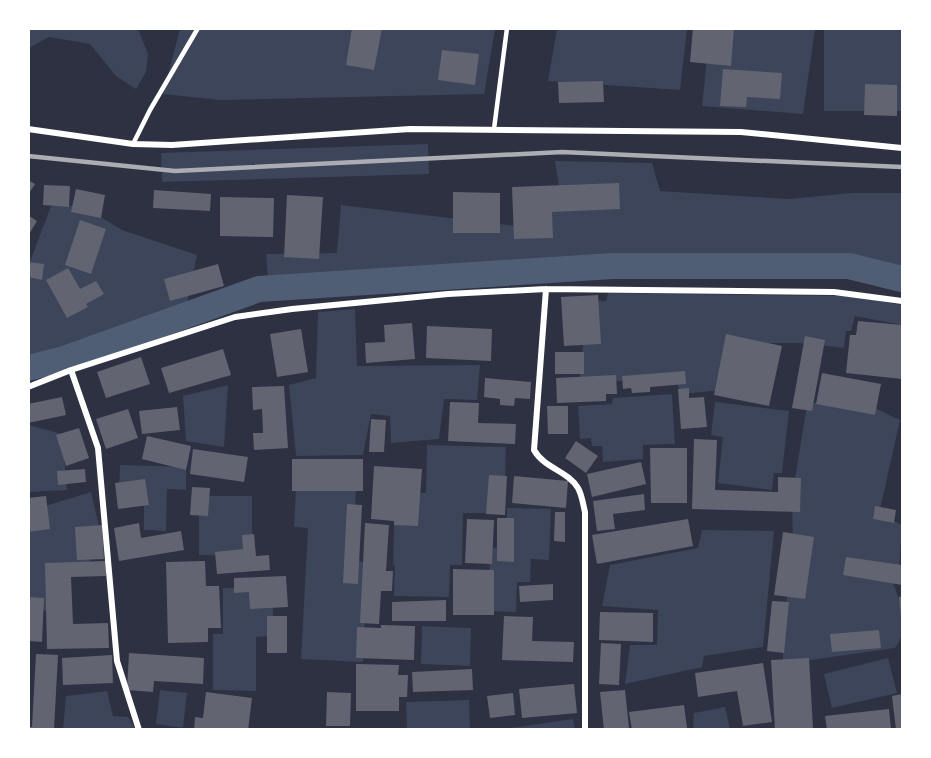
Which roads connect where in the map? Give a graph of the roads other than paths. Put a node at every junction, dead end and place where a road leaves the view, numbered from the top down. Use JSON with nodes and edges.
{"nodes":[{"id":1,"x":198,"y":28,"type":"edge"},
{"id":2,"x":507,"y":28,"type":"edge"},
{"id":3,"x":28,"y":129,"type":"edge"},
{"id":4,"x":494,"y":129,"type":"junction"},
{"id":5,"x":133,"y":144,"type":"junction"},
{"id":6,"x":903,"y":148,"type":"edge"},
{"id":7,"x":546,"y":288,"type":"junction"},
{"id":8,"x":903,"y":302,"type":"edge"},
{"id":9,"x":71,"y":370,"type":"junction"},
{"id":10,"x":28,"y":387,"type":"edge"},
{"id":11,"x":139,"y":729,"type":"edge"},
{"id":12,"x":585,"y":729,"type":"edge"}],
"edges":[{"from":1,"to":5,"type":"lane"},
{"from":2,"to":4,"type":"lane"},
{"from":3,"to":5,"type":"street"},
{"from":4,"to":5,"type":"street"},
{"from":4,"to":6,"type":"street"},
{"from":7,"to":8,"type":"street"},
{"from":7,"to":9,"type":"street"},
{"from":7,"to":12,"type":"street"},
{"from":9,"to":10,"type":"street"},
{"from":9,"to":11,"type":"street"}]}
